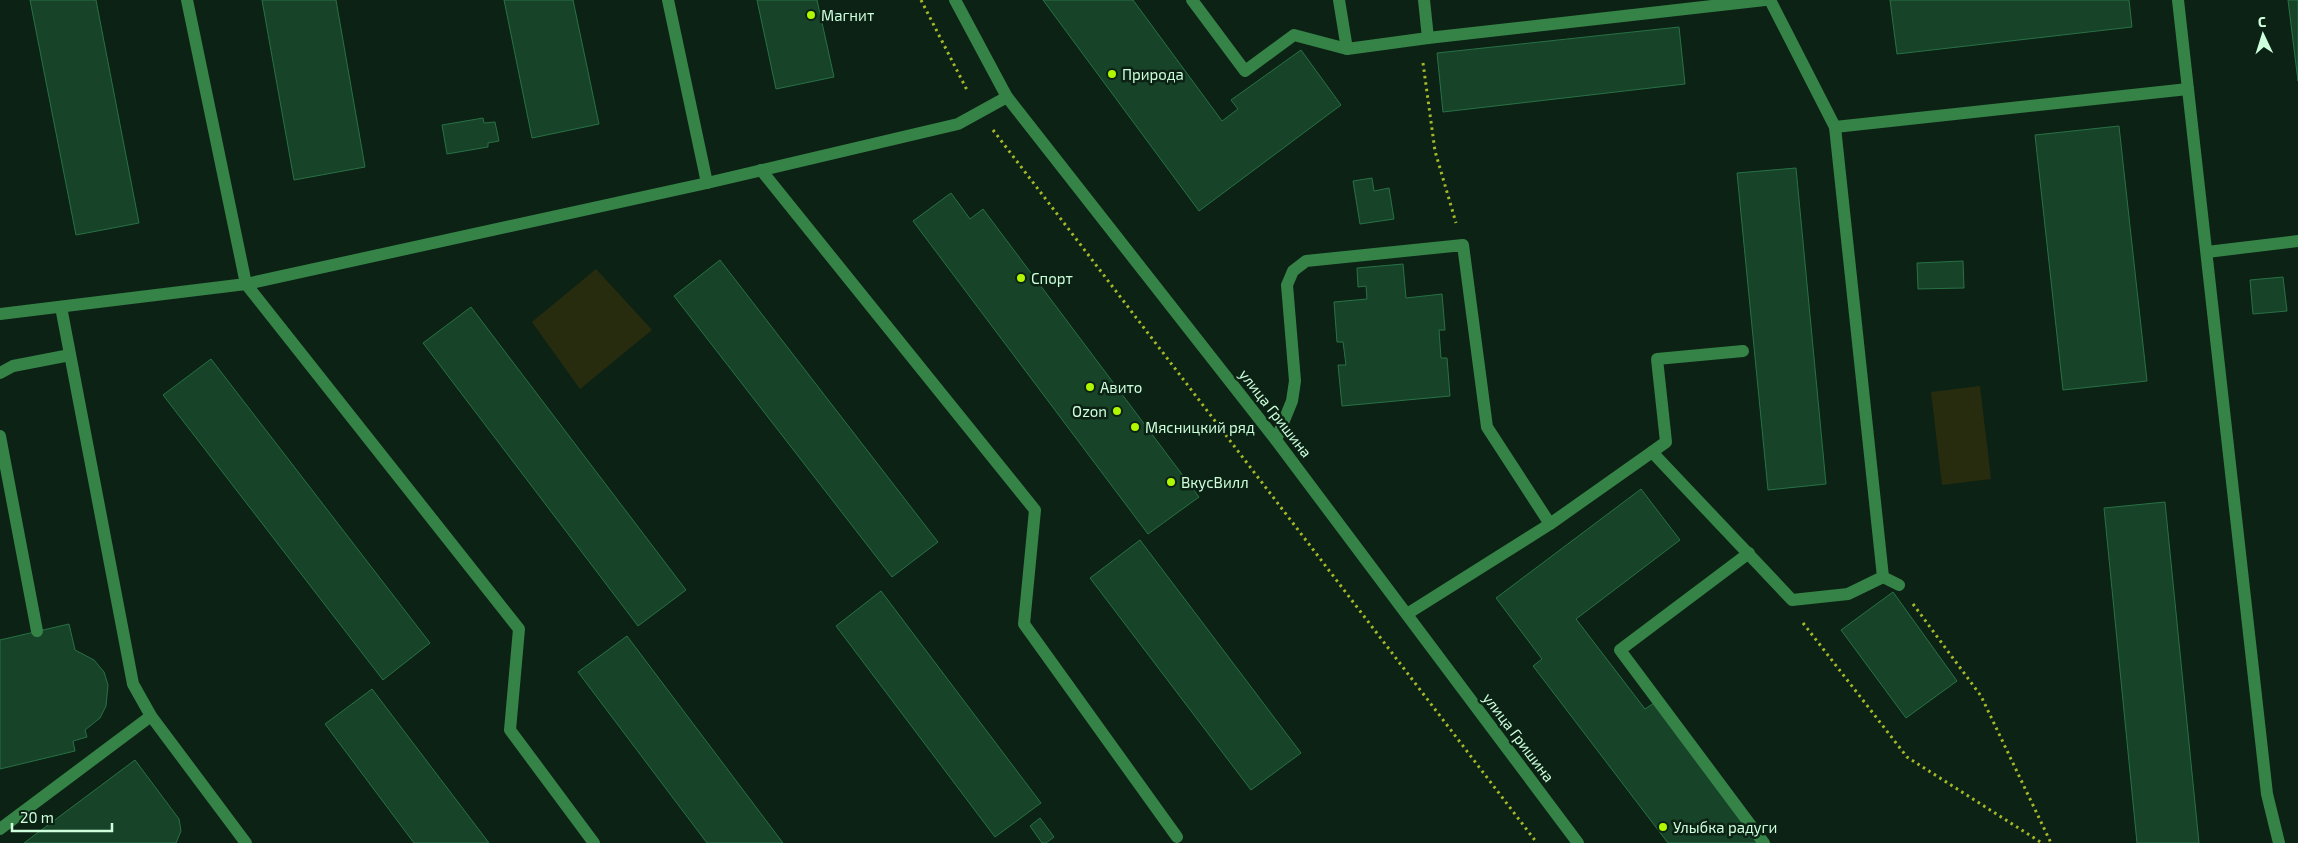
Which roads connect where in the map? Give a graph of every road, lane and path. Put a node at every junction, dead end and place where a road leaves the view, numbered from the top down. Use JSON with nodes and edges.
{"nodes":[{"id":1,"x":187,"y":0,"type":"edge"},
{"id":2,"x":668,"y":0,"type":"edge"},
{"id":3,"x":921,"y":0,"type":"edge"},
{"id":4,"x":955,"y":0,"type":"edge"},
{"id":5,"x":1192,"y":0,"type":"edge"},
{"id":6,"x":1339,"y":0,"type":"edge"},
{"id":7,"x":1424,"y":0,"type":"edge"},
{"id":8,"x":1765,"y":0,"type":"edge"},
{"id":9,"x":1770,"y":0,"type":"edge"},
{"id":10,"x":2178,"y":0,"type":"edge"},
{"id":11,"x":1740,"y":1,"type":"edge"},
{"id":12,"x":1424,"y":39,"type":"junction"},
{"id":13,"x":1347,"y":49,"type":"junction"},
{"id":14,"x":2188,"y":89,"type":"junction"},
{"id":15,"x":1007,"y":97,"type":"junction"},
{"id":16,"x":979,"y":112,"type":"junction"},
{"id":17,"x":1835,"y":127,"type":"junction"},
{"id":18,"x":761,"y":170,"type":"junction"},
{"id":19,"x":707,"y":182,"type":"junction"},
{"id":20,"x":2298,"y":242,"type":"edge"},
{"id":21,"x":1462,"y":245,"type":"junction"},
{"id":22,"x":2207,"y":252,"type":"junction"},
{"id":23,"x":246,"y":284,"type":"junction"},
{"id":24,"x":61,"y":307,"type":"junction"},
{"id":25,"x":0,"y":314,"type":"edge"},
{"id":26,"x":1743,"y":351,"type":"dead end"},
{"id":27,"x":70,"y":355,"type":"junction"},
{"id":28,"x":0,"y":373,"type":"edge"},
{"id":29,"x":0,"y":436,"type":"edge"},
{"id":30,"x":1276,"y":440,"type":"junction"},
{"id":31,"x":1652,"y":452,"type":"junction"},
{"id":32,"x":1550,"y":524,"type":"junction"},
{"id":33,"x":1749,"y":554,"type":"junction"},
{"id":34,"x":1882,"y":577,"type":"junction"},
{"id":35,"x":1899,"y":585,"type":"joint"},
{"id":36,"x":1408,"y":614,"type":"junction"},
{"id":37,"x":1798,"y":616,"type":"dead end"},
{"id":38,"x":37,"y":631,"type":"dead end"},
{"id":39,"x":151,"y":716,"type":"junction"},
{"id":40,"x":0,"y":828,"type":"edge"},
{"id":41,"x":1177,"y":837,"type":"dead end"},
{"id":42,"x":246,"y":843,"type":"edge"},
{"id":43,"x":594,"y":843,"type":"edge"},
{"id":44,"x":1537,"y":843,"type":"edge"},
{"id":45,"x":1578,"y":843,"type":"edge"},
{"id":46,"x":1764,"y":843,"type":"edge"},
{"id":47,"x":2042,"y":843,"type":"edge"},
{"id":48,"x":2051,"y":843,"type":"edge"},
{"id":49,"x":2279,"y":843,"type":"edge"}],
"edges":[{"from":1,"to":23,"type":"street"},
{"from":2,"to":19,"type":"street"},
{"from":3,"to":16,"type":"path"},
{"from":4,"to":15,"type":"street","name":"улица Гришина"},
{"from":5,"to":13,"type":"street"},
{"from":6,"to":13,"type":"street"},
{"from":7,"to":12,"type":"street"},
{"from":8,"to":11,"type":"street"},
{"from":9,"to":17,"type":"street"},
{"from":10,"to":14,"type":"street"},
{"from":11,"to":12,"type":"street"},
{"from":12,"to":13,"type":"street"},
{"from":12,"to":21,"type":"path"},
{"from":14,"to":17,"type":"street"},
{"from":14,"to":22,"type":"street"},
{"from":15,"to":16,"type":"street"},
{"from":15,"to":30,"type":"street","name":"улица Гришина"},
{"from":16,"to":18,"type":"street"},
{"from":16,"to":44,"type":"path"},
{"from":17,"to":34,"type":"street"},
{"from":18,"to":19,"type":"street"},
{"from":18,"to":41,"type":"street"},
{"from":19,"to":23,"type":"street"},
{"from":20,"to":22,"type":"street"},
{"from":21,"to":30,"type":"street"},
{"from":21,"to":32,"type":"street"},
{"from":22,"to":49,"type":"street"},
{"from":23,"to":24,"type":"street"},
{"from":23,"to":43,"type":"street"},
{"from":24,"to":25,"type":"street"},
{"from":24,"to":27,"type":"street"},
{"from":26,"to":31,"type":"street"},
{"from":27,"to":28,"type":"street"},
{"from":27,"to":39,"type":"street"},
{"from":29,"to":38,"type":"street"},
{"from":30,"to":36,"type":"street","name":"улица Гришина"},
{"from":31,"to":32,"type":"street"},
{"from":31,"to":33,"type":"street"},
{"from":32,"to":36,"type":"street"},
{"from":33,"to":34,"type":"street"},
{"from":33,"to":46,"type":"street"},
{"from":34,"to":35,"type":"street"},
{"from":35,"to":48,"type":"path"},
{"from":36,"to":45,"type":"street","name":"улица Гришина"},
{"from":37,"to":47,"type":"path"},
{"from":39,"to":40,"type":"street"},
{"from":39,"to":42,"type":"street"}]}
